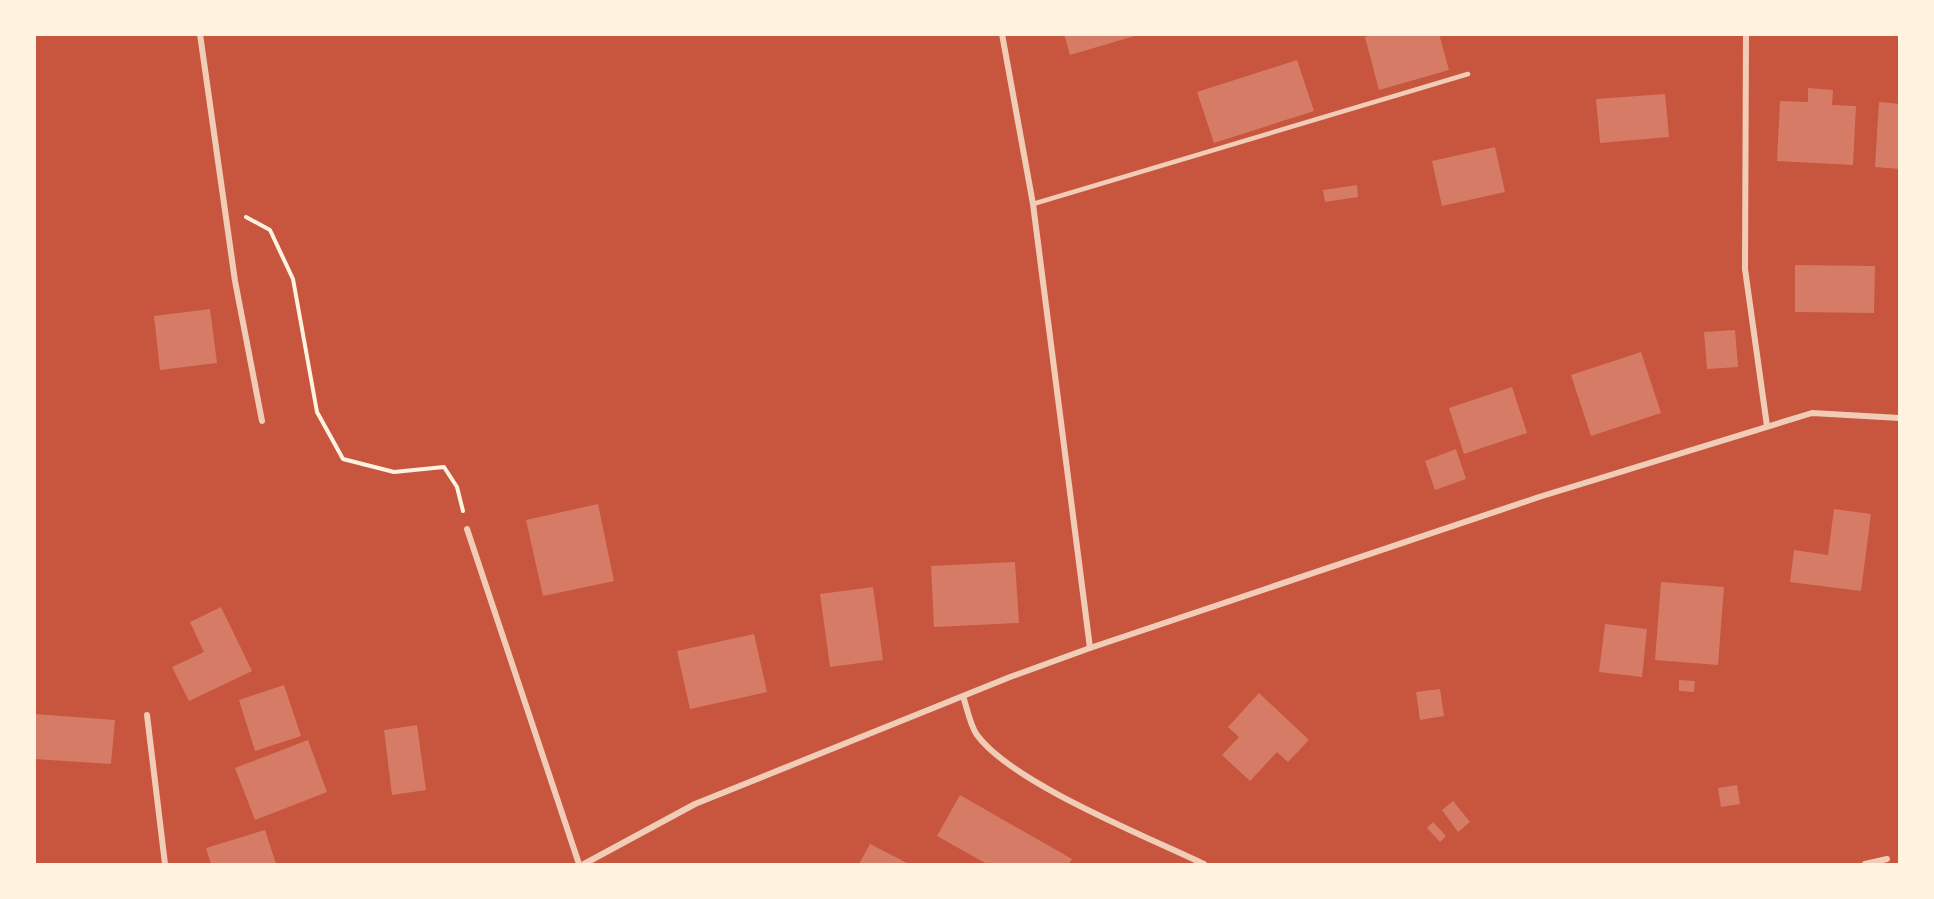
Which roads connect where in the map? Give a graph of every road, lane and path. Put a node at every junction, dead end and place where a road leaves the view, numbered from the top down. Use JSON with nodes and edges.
{"nodes":[{"id":1,"x":201,"y":34,"type":"edge"},
{"id":2,"x":1002,"y":34,"type":"edge"},
{"id":3,"x":1746,"y":34,"type":"edge"},
{"id":4,"x":1467,"y":74,"type":"dead end"},
{"id":5,"x":1033,"y":204,"type":"junction"},
{"id":6,"x":225,"y":205,"type":"junction"},
{"id":7,"x":1899,"y":418,"type":"edge"},
{"id":8,"x":262,"y":422,"type":"dead end"},
{"id":9,"x":1767,"y":426,"type":"junction"},
{"id":10,"x":467,"y":529,"type":"joint"},
{"id":11,"x":1090,"y":648,"type":"junction"},
{"id":12,"x":963,"y":696,"type":"junction"},
{"id":13,"x":147,"y":715,"type":"dead end"},
{"id":14,"x":1887,"y":859,"type":"dead end"},
{"id":15,"x":165,"y":864,"type":"edge"},
{"id":16,"x":579,"y":864,"type":"edge"},
{"id":17,"x":584,"y":864,"type":"edge"},
{"id":18,"x":1204,"y":864,"type":"edge"},
{"id":19,"x":1865,"y":864,"type":"edge"}],
"edges":[{"from":1,"to":6,"type":"street"},
{"from":2,"to":5,"type":"street"},
{"from":3,"to":9,"type":"street"},
{"from":4,"to":5,"type":"lane"},
{"from":5,"to":11,"type":"street"},
{"from":6,"to":8,"type":"street"},
{"from":6,"to":10,"type":"path"},
{"from":7,"to":9,"type":"street"},
{"from":9,"to":11,"type":"street"},
{"from":10,"to":16,"type":"street"},
{"from":11,"to":12,"type":"street"},
{"from":12,"to":17,"type":"street"},
{"from":12,"to":18,"type":"street"},
{"from":13,"to":15,"type":"street"},
{"from":14,"to":19,"type":"street"}]}
